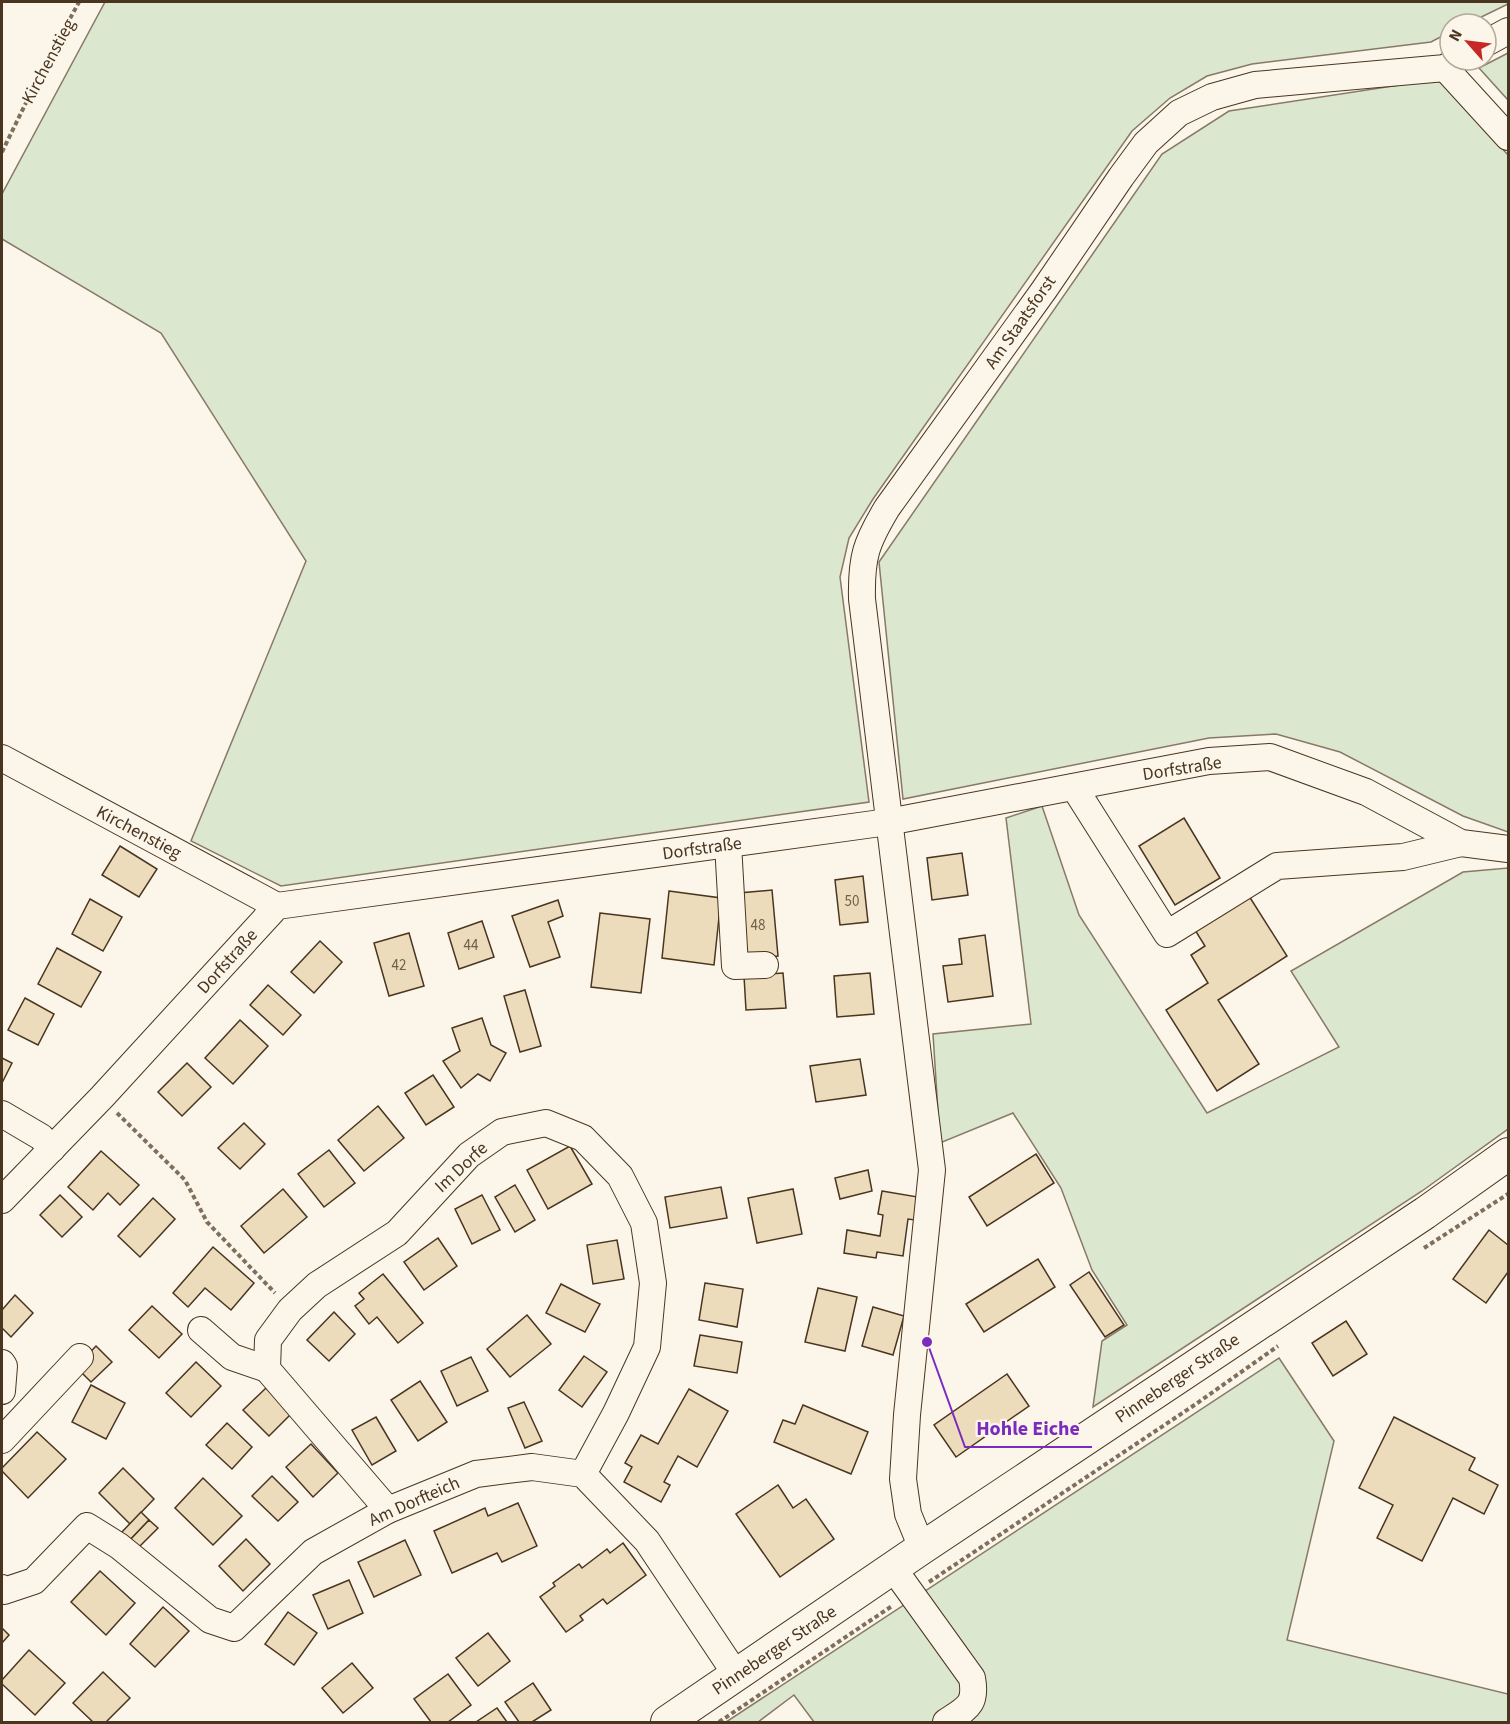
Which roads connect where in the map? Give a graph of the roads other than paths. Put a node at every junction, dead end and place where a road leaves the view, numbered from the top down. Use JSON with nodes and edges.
{"nodes":[{"id":1,"x":1438,"y":65,"type":"edge"},
{"id":2,"x":1457,"y":72,"type":"edge"},
{"id":3,"x":1509,"y":137,"type":"edge"},
{"id":4,"x":2,"y":758,"type":"edge"},
{"id":5,"x":1074,"y":787,"type":"junction"},
{"id":6,"x":888,"y":822,"type":"junction"},
{"id":7,"x":1461,"y":843,"type":"junction"},
{"id":8,"x":728,"y":844,"type":"junction"},
{"id":9,"x":1509,"y":849,"type":"edge"},
{"id":10,"x":277,"y":906,"type":"junction"},
{"id":11,"x":765,"y":965,"type":"dead end"},
{"id":12,"x":2,"y":1114,"type":"edge"},
{"id":13,"x":52,"y":1149,"type":"junction"},
{"id":14,"x":1509,"y":1155,"type":"edge"},
{"id":15,"x":2,"y":1200,"type":"edge"},
{"id":16,"x":201,"y":1330,"type":"dead end"},
{"id":17,"x":80,"y":1358,"type":"dead end"},
{"id":18,"x":2,"y":1363,"type":"edge"},
{"id":19,"x":267,"y":1369,"type":"junction"},
{"id":20,"x":2,"y":1391,"type":"edge"},
{"id":21,"x":2,"y":1440,"type":"edge"},
{"id":22,"x":582,"y":1474,"type":"junction"},
{"id":23,"x":388,"y":1510,"type":"junction"},
{"id":24,"x":921,"y":1548,"type":"junction"},
{"id":25,"x":893,"y":1568,"type":"junction"},
{"id":26,"x":2,"y":1588,"type":"edge"},
{"id":27,"x":737,"y":1676,"type":"junction"},
{"id":28,"x":667,"y":1722,"type":"edge"},
{"id":29,"x":946,"y":1722,"type":"edge"}],
"edges":[{"from":1,"to":6,"type":"street","name":"Am Staatsforst"},
{"from":2,"to":3,"type":"street"},
{"from":4,"to":10,"type":"street","name":"Kirchenstieg"},
{"from":5,"to":6,"type":"street","name":"Dorfstraße"},
{"from":5,"to":7,"type":"street","name":"Dorfstraße"},
{"from":5,"to":7,"type":"street"},
{"from":6,"to":8,"type":"street","name":"Dorfstraße"},
{"from":6,"to":24,"type":"street","name":"Am Staatsforst"},
{"from":7,"to":9,"type":"street","name":"Dorfstraße"},
{"from":8,"to":10,"type":"street","name":"Dorfstraße"},
{"from":8,"to":11,"type":"street"},
{"from":10,"to":13,"type":"street","name":"Dorfstraße"},
{"from":12,"to":13,"type":"street"},
{"from":13,"to":15,"type":"street","name":"Dorfstraße"},
{"from":14,"to":24,"type":"main road","name":"Pinneberger Straße"},
{"from":16,"to":19,"type":"street"},
{"from":17,"to":21,"type":"street"},
{"from":18,"to":20,"type":"street"},
{"from":19,"to":22,"type":"street","name":"Im Dorfe"},
{"from":19,"to":23,"type":"street"},
{"from":22,"to":23,"type":"street","name":"Am Dorfteich"},
{"from":22,"to":27,"type":"street"},
{"from":23,"to":26,"type":"street","name":"Am Dorfteich"},
{"from":24,"to":25,"type":"main road","name":"Pinneberger Straße"},
{"from":25,"to":27,"type":"main road","name":"Pinneberger Straße"},
{"from":25,"to":29,"type":"street"},
{"from":27,"to":28,"type":"main road","name":"Pinneberger Straße"}]}
